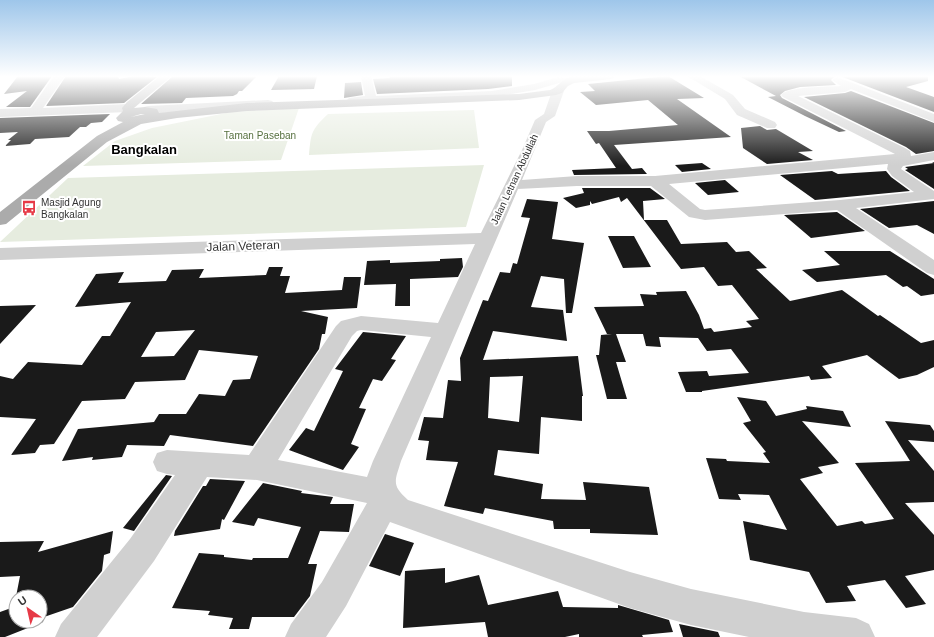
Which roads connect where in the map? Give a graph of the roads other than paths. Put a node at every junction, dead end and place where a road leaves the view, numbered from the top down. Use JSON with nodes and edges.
{"nodes":[{"id":1,"x":39,"y":106,"type":"edge"},
{"id":2,"x":132,"y":106,"type":"edge"},
{"id":3,"x":215,"y":106,"type":"edge"},
{"id":4,"x":283,"y":106,"type":"edge"},
{"id":5,"x":534,"y":106,"type":"edge"},
{"id":6,"x":543,"y":106,"type":"edge"},
{"id":7,"x":553,"y":106,"type":"edge"},
{"id":8,"x":736,"y":106,"type":"edge"},
{"id":9,"x":809,"y":106,"type":"edge"},
{"id":10,"x":902,"y":106,"type":"edge"},
{"id":11,"x":34,"y":112,"type":"junction"},
{"id":12,"x":0,"y":113,"type":"edge"},
{"id":13,"x":541,"y":113,"type":"junction"},
{"id":14,"x":135,"y":114,"type":"junction"},
{"id":15,"x":934,"y":118,"type":"edge"},
{"id":16,"x":771,"y":125,"type":"dead end"},
{"id":17,"x":934,"y":156,"type":"edge"},
{"id":18,"x":50,"y":168,"type":"junction"},
{"id":19,"x":66,"y":168,"type":"junction"},
{"id":20,"x":655,"y":181,"type":"junction"},
{"id":21,"x":512,"y":184,"type":"junction"},
{"id":22,"x":932,"y":195,"type":"edge"},
{"id":23,"x":840,"y":204,"type":"junction"},
{"id":24,"x":0,"y":206,"type":"edge"},
{"id":25,"x":0,"y":220,"type":"edge"},
{"id":26,"x":487,"y":238,"type":"junction"},
{"id":27,"x":0,"y":254,"type":"edge"},
{"id":28,"x":934,"y":269,"type":"edge"},
{"id":29,"x":445,"y":331,"type":"junction"},
{"id":30,"x":167,"y":462,"type":"dead end"},
{"id":31,"x":199,"y":464,"type":"junction"},
{"id":32,"x":257,"y":468,"type":"junction"},
{"id":33,"x":383,"y":496,"type":"junction"},
{"id":34,"x":73,"y":637,"type":"edge"},
{"id":35,"x":80,"y":637,"type":"edge"},
{"id":36,"x":304,"y":637,"type":"edge"},
{"id":37,"x":856,"y":637,"type":"edge"}],
"edges":[{"from":1,"to":11,"type":"street"},
{"from":2,"to":14,"type":"main road"},
{"from":3,"to":14,"type":"street"},
{"from":4,"to":14,"type":"main road"},
{"from":5,"to":13,"type":"street"},
{"from":6,"to":13,"type":"street","name":"Jalan Letnan Abdullah"},
{"from":7,"to":13,"type":"street","name":"Jalan Letnan Abdullah"},
{"from":8,"to":16,"type":"street"},
{"from":9,"to":20,"type":"street"},
{"from":10,"to":15,"type":"street"},
{"from":11,"to":12,"type":"street"},
{"from":11,"to":14,"type":"street"},
{"from":13,"to":21,"type":"street","name":"Jalan Letnan Abdullah"},
{"from":14,"to":18,"type":"main road"},
{"from":14,"to":19,"type":"main road"},
{"from":17,"to":22,"type":"street"},
{"from":18,"to":19,"type":"main road"},
{"from":18,"to":24,"type":"main road"},
{"from":19,"to":25,"type":"main road"},
{"from":20,"to":21,"type":"street"},
{"from":20,"to":23,"type":"street"},
{"from":21,"to":26,"type":"street","name":"Jalan Letnan Abdullah"},
{"from":22,"to":23,"type":"street"},
{"from":23,"to":28,"type":"street"},
{"from":26,"to":27,"type":"street","name":"Jalan Veteran"},
{"from":26,"to":29,"type":"street","name":"Jalan Letnan Abdullah"},
{"from":29,"to":32,"type":"street"},
{"from":29,"to":33,"type":"street","name":"Jalan Letnan Abdullah"},
{"from":30,"to":31,"type":"street"},
{"from":31,"to":32,"type":"street"},
{"from":31,"to":34,"type":"street"},
{"from":32,"to":33,"type":"street"},
{"from":33,"to":36,"type":"street"},
{"from":33,"to":37,"type":"street"},
{"from":34,"to":35,"type":"street"}]}
